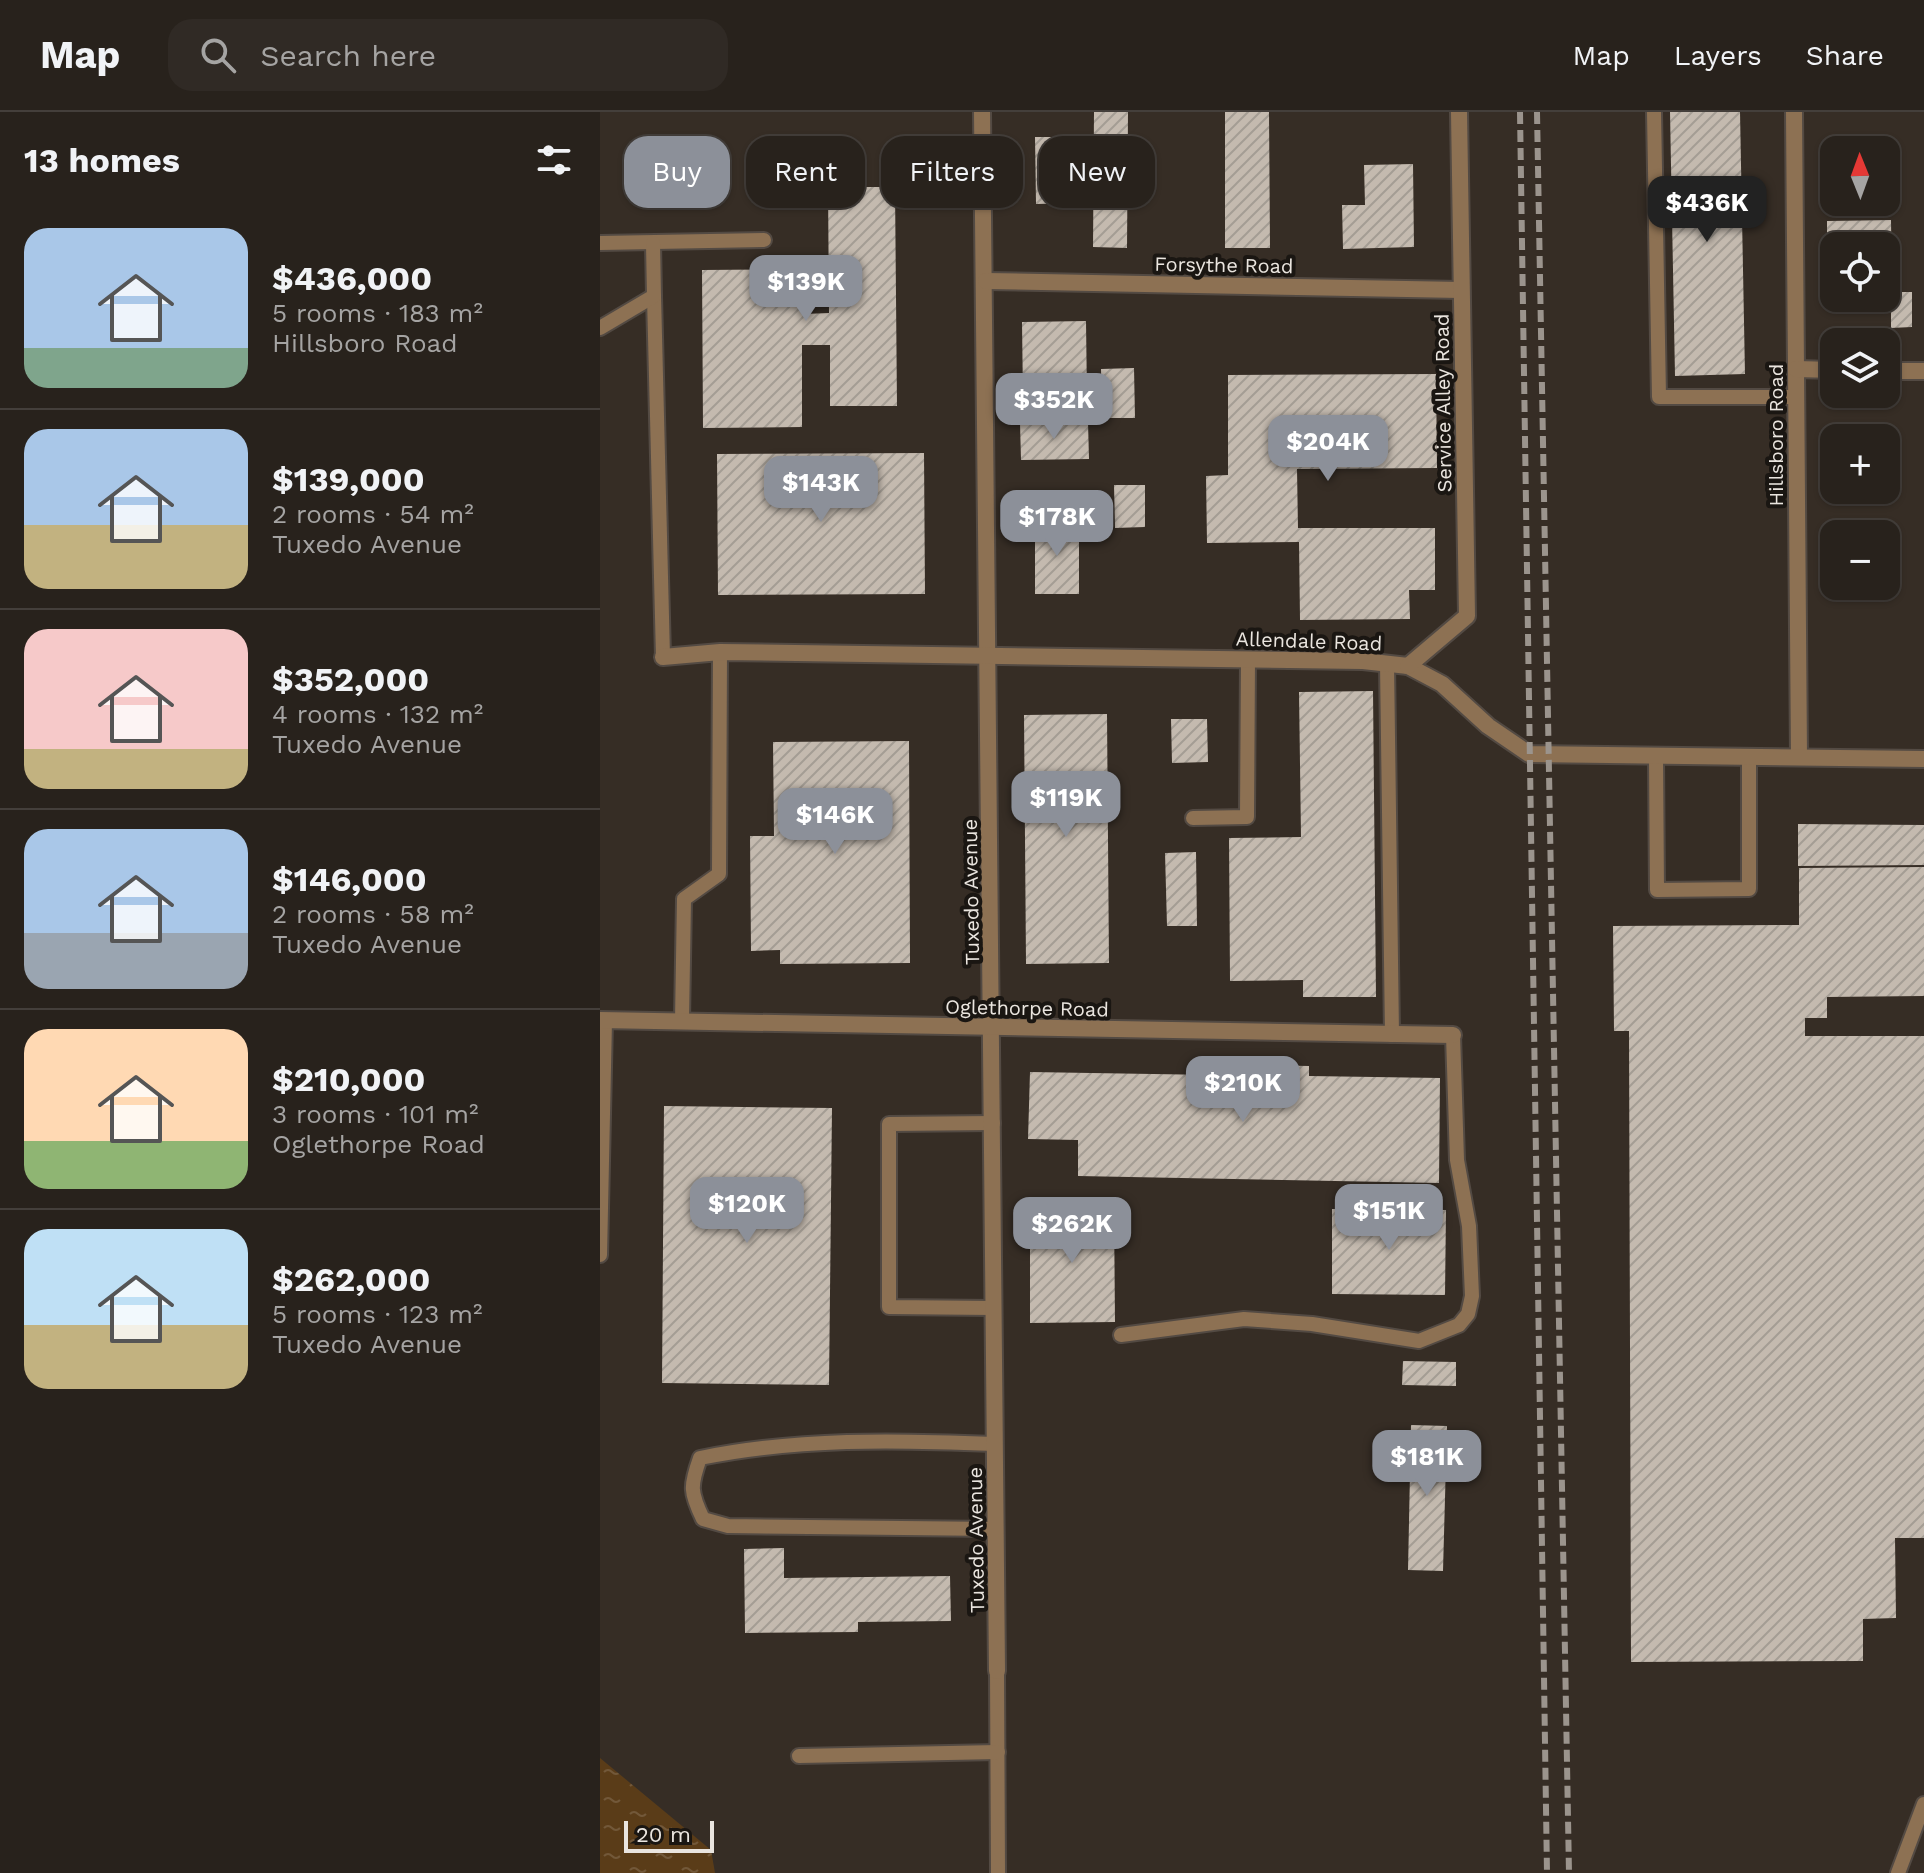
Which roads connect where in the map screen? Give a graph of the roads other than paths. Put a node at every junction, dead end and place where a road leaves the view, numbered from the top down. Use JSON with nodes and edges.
{"nodes":[{"id":1,"x":982,"y":112,"type":"edge"},
{"id":2,"x":1459,"y":112,"type":"edge"},
{"id":3,"x":1654,"y":112,"type":"edge"},
{"id":4,"x":1794,"y":112,"type":"edge"},
{"id":5,"x":764,"y":240,"type":"dead end"},
{"id":6,"x":600,"y":243,"type":"edge"},
{"id":7,"x":653,"y":243,"type":"junction"},
{"id":8,"x":986,"y":281,"type":"junction"},
{"id":9,"x":1461,"y":290,"type":"junction"},
{"id":10,"x":654,"y":296,"type":"junction"},
{"id":11,"x":600,"y":328,"type":"edge"},
{"id":12,"x":1796,"y":369,"type":"junction"},
{"id":13,"x":1820,"y":370,"type":"edge"},
{"id":14,"x":1900,"y":371,"type":"edge"},
{"id":15,"x":1924,"y":371,"type":"edge"},
{"id":16,"x":1796,"y":397,"type":"junction"},
{"id":17,"x":720,"y":652,"type":"junction"},
{"id":18,"x":989,"y":654,"type":"junction"},
{"id":19,"x":663,"y":657,"type":"joint"},
{"id":20,"x":1248,"y":659,"type":"junction"},
{"id":21,"x":1387,"y":663,"type":"junction"},
{"id":22,"x":1408,"y":666,"type":"junction"},
{"id":23,"x":1656,"y":757,"type":"junction"},
{"id":24,"x":1749,"y":757,"type":"junction"},
{"id":25,"x":1799,"y":757,"type":"junction"},
{"id":26,"x":1924,"y":759,"type":"edge"},
{"id":27,"x":1193,"y":818,"type":"dead end"},
{"id":28,"x":603,"y":1020,"type":"edge"},
{"id":29,"x":682,"y":1021,"type":"junction"},
{"id":30,"x":992,"y":1027,"type":"junction"},
{"id":31,"x":1392,"y":1035,"type":"junction"},
{"id":32,"x":1453,"y":1035,"type":"joint"},
{"id":33,"x":993,"y":1123,"type":"junction"},
{"id":34,"x":600,"y":1255,"type":"edge"},
{"id":35,"x":994,"y":1308,"type":"junction"},
{"id":36,"x":1121,"y":1335,"type":"dead end"},
{"id":37,"x":995,"y":1444,"type":"junction"},
{"id":38,"x":996,"y":1529,"type":"junction"},
{"id":39,"x":997,"y":1671,"type":"joint"},
{"id":40,"x":998,"y":1752,"type":"junction"},
{"id":41,"x":799,"y":1756,"type":"dead end"},
{"id":42,"x":1924,"y":1804,"type":"edge"},
{"id":43,"x":998,"y":1873,"type":"edge"},
{"id":44,"x":1898,"y":1873,"type":"edge"}],
"edges":[{"from":1,"to":8,"type":"street","name":"Tuxedo Avenue"},
{"from":2,"to":9,"type":"street","name":"Service Alley Road"},
{"from":3,"to":16,"type":"lane"},
{"from":4,"to":12,"type":"street","name":"Hillsboro Road"},
{"from":5,"to":7,"type":"lane"},
{"from":6,"to":7,"type":"lane"},
{"from":7,"to":10,"type":"lane"},
{"from":8,"to":9,"type":"street","name":"Forsythe Road"},
{"from":8,"to":18,"type":"street","name":"Tuxedo Avenue"},
{"from":9,"to":22,"type":"street","name":"Service Alley Road"},
{"from":10,"to":11,"type":"lane"},
{"from":10,"to":19,"type":"lane"},
{"from":12,"to":13,"type":"street"},
{"from":12,"to":16,"type":"street","name":"Hillsboro Road"},
{"from":14,"to":15,"type":"street"},
{"from":16,"to":25,"type":"street","name":"Hillsboro Road"},
{"from":17,"to":18,"type":"street","name":"Allendale Road"},
{"from":17,"to":19,"type":"street","name":"Allendale Road"},
{"from":17,"to":29,"type":"lane"},
{"from":18,"to":20,"type":"street","name":"Allendale Road"},
{"from":18,"to":30,"type":"street","name":"Tuxedo Avenue"},
{"from":20,"to":21,"type":"street","name":"Allendale Road"},
{"from":20,"to":27,"type":"lane"},
{"from":21,"to":22,"type":"street","name":"Allendale Road"},
{"from":21,"to":31,"type":"lane"},
{"from":22,"to":23,"type":"street","name":"Allendale Road"},
{"from":23,"to":24,"type":"street","name":"Allendale Road"},
{"from":23,"to":24,"type":"lane"},
{"from":24,"to":25,"type":"street","name":"Allendale Road"},
{"from":25,"to":26,"type":"street","name":"Allendale Road"},
{"from":28,"to":29,"type":"street","name":"Oglethorpe Road"},
{"from":28,"to":34,"type":"lane"},
{"from":29,"to":30,"type":"street","name":"Oglethorpe Road"},
{"from":30,"to":31,"type":"street","name":"Oglethorpe Road"},
{"from":30,"to":33,"type":"street","name":"Tuxedo Avenue"},
{"from":31,"to":32,"type":"street","name":"Oglethorpe Road"},
{"from":32,"to":36,"type":"lane"},
{"from":33,"to":35,"type":"street","name":"Tuxedo Avenue"},
{"from":33,"to":35,"type":"lane"},
{"from":35,"to":37,"type":"street","name":"Tuxedo Avenue"},
{"from":37,"to":38,"type":"street","name":"Tuxedo Avenue"},
{"from":37,"to":38,"type":"lane"},
{"from":38,"to":39,"type":"street","name":"Tuxedo Avenue"},
{"from":39,"to":40,"type":"lane"},
{"from":40,"to":41,"type":"lane"},
{"from":40,"to":43,"type":"lane"},
{"from":42,"to":44,"type":"lane"}]}
